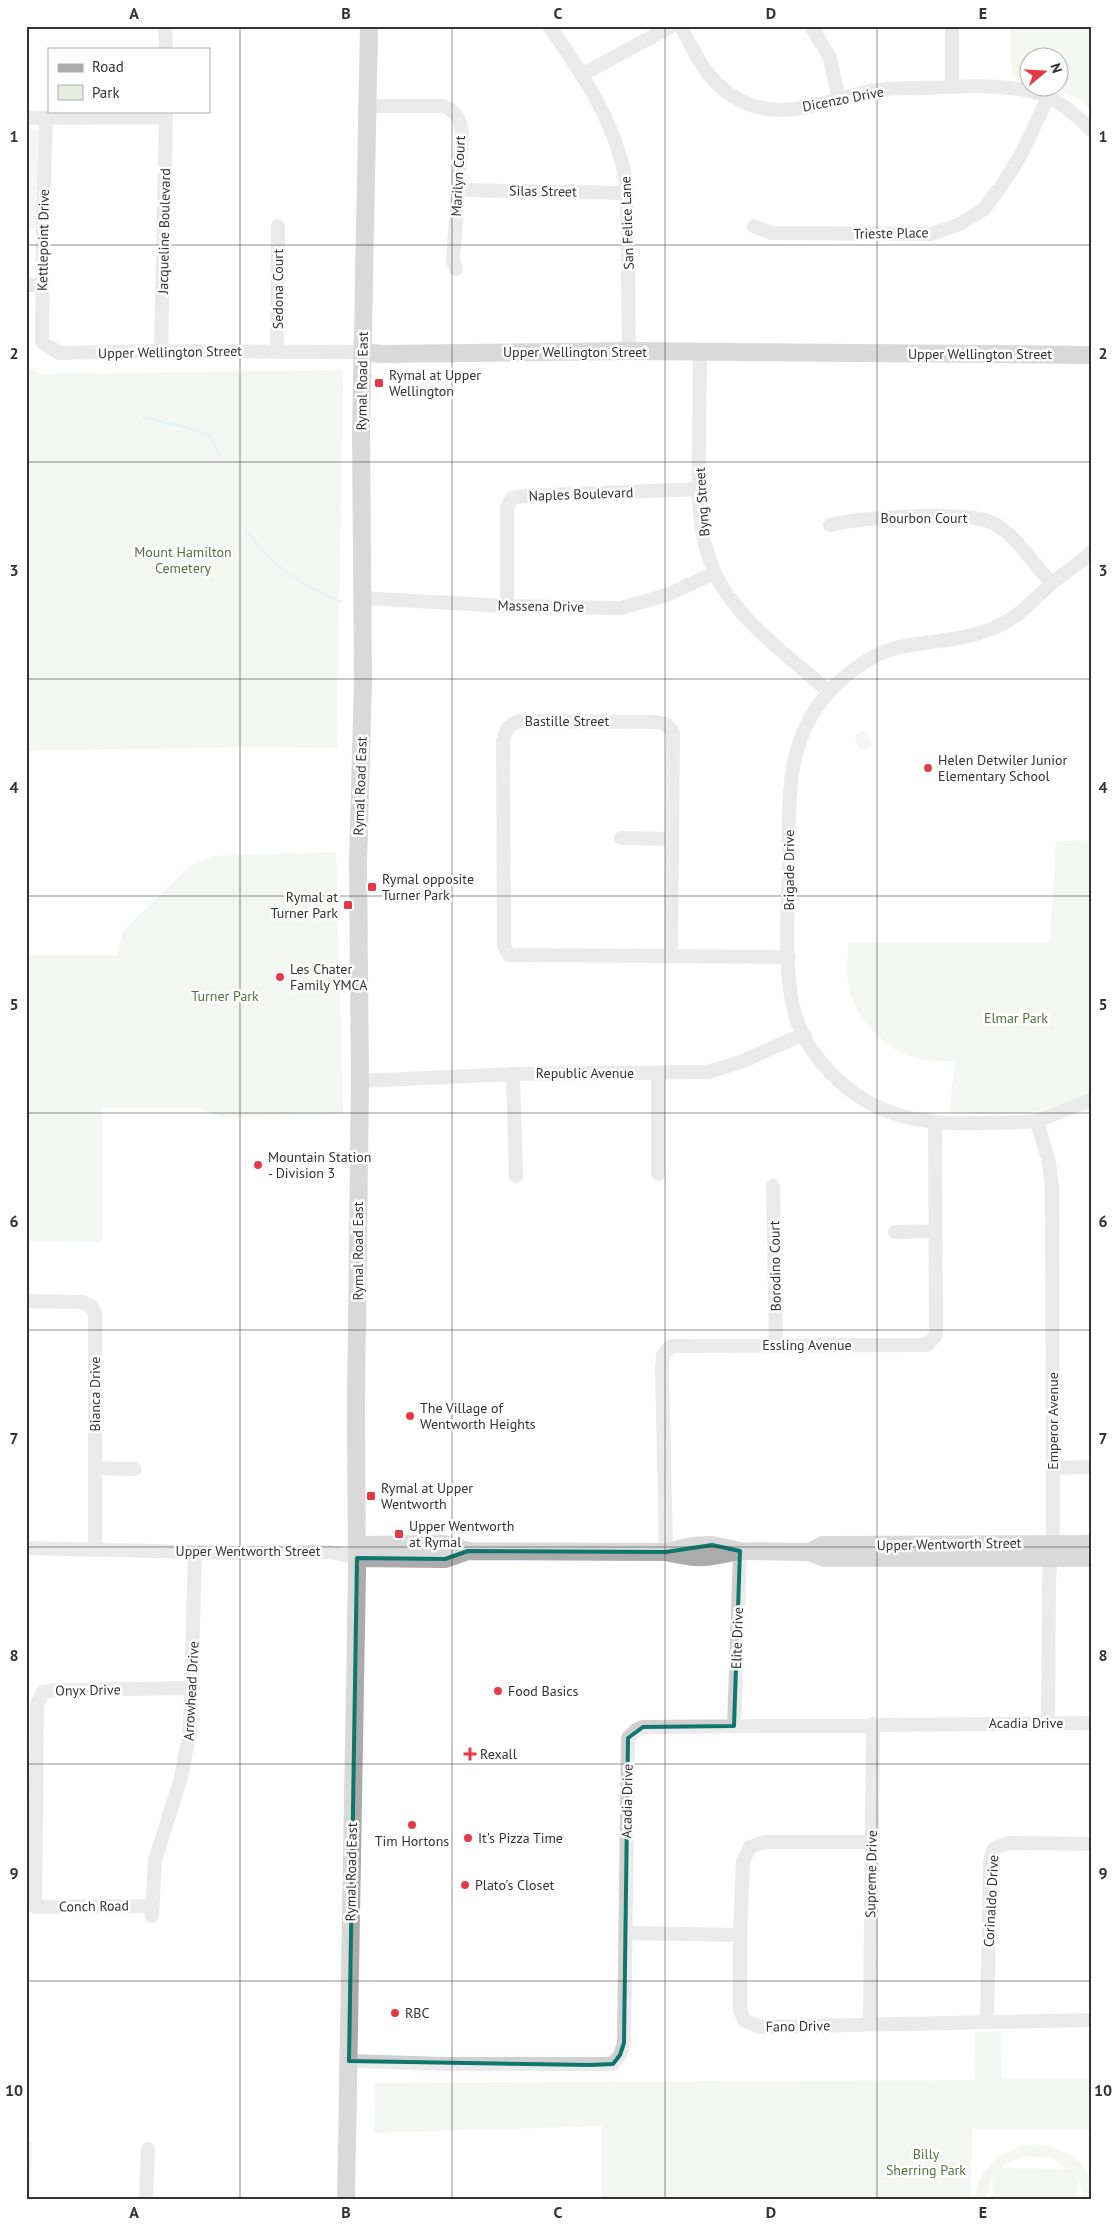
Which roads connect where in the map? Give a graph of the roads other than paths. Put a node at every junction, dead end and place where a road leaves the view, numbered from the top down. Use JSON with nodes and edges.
{"nodes":[{"id":1,"x":166,"y":26,"type":"edge"},
{"id":2,"x":369,"y":26,"type":"edge"},
{"id":3,"x":549,"y":26,"type":"edge"},
{"id":4,"x":672,"y":26,"type":"edge"},
{"id":5,"x":682,"y":26,"type":"edge"},
{"id":6,"x":811,"y":26,"type":"edge"},
{"id":7,"x":952,"y":26,"type":"edge"},
{"id":8,"x":166,"y":48,"type":"edge"},
{"id":9,"x":581,"y":75,"type":"junction"},
{"id":10,"x":952,"y":86,"type":"junction"},
{"id":11,"x":1020,"y":89,"type":"edge"},
{"id":12,"x":1048,"y":98,"type":"edge"},
{"id":13,"x":1049,"y":98,"type":"edge"},
{"id":14,"x":839,"y":99,"type":"junction"},
{"id":15,"x":369,"y":106,"type":"junction"},
{"id":16,"x":166,"y":114,"type":"edge"},
{"id":17,"x":26,"y":118,"type":"edge"},
{"id":18,"x":46,"y":118,"type":"junction"},
{"id":19,"x":1091,"y":130,"type":"edge"},
{"id":20,"x":458,"y":190,"type":"junction"},
{"id":21,"x":627,"y":193,"type":"junction"},
{"id":22,"x":278,"y":226,"type":"dead end"},
{"id":23,"x":754,"y":226,"type":"dead end"},
{"id":24,"x":456,"y":269,"type":"dead end"},
{"id":25,"x":26,"y":285,"type":"edge"},
{"id":26,"x":42,"y":285,"type":"junction"},
{"id":27,"x":161,"y":351,"type":"junction"},
{"id":28,"x":277,"y":351,"type":"junction"},
{"id":29,"x":362,"y":352,"type":"junction"},
{"id":30,"x":629,"y":352,"type":"junction"},
{"id":31,"x":59,"y":353,"type":"joint"},
{"id":32,"x":700,"y":353,"type":"junction"},
{"id":33,"x":1091,"y":355,"type":"edge"},
{"id":34,"x":698,"y":489,"type":"junction"},
{"id":35,"x":830,"y":525,"type":"dead end"},
{"id":36,"x":1091,"y":552,"type":"edge"},
{"id":37,"x":714,"y":573,"type":"junction"},
{"id":38,"x":1052,"y":583,"type":"junction"},
{"id":39,"x":362,"y":598,"type":"junction"},
{"id":40,"x":507,"y":606,"type":"junction"},
{"id":41,"x":829,"y":692,"type":"junction"},
{"id":42,"x":621,"y":838,"type":"dead end"},
{"id":43,"x":672,"y":839,"type":"junction"},
{"id":44,"x":671,"y":955,"type":"junction"},
{"id":45,"x":788,"y":957,"type":"junction"},
{"id":46,"x":804,"y":1034,"type":"junction"},
{"id":47,"x":658,"y":1073,"type":"junction"},
{"id":48,"x":513,"y":1074,"type":"junction"},
{"id":49,"x":360,"y":1081,"type":"junction"},
{"id":50,"x":1091,"y":1100,"type":"edge"},
{"id":51,"x":1036,"y":1121,"type":"junction"},
{"id":52,"x":935,"y":1123,"type":"junction"},
{"id":53,"x":658,"y":1174,"type":"dead end"},
{"id":54,"x":516,"y":1176,"type":"dead end"},
{"id":55,"x":773,"y":1186,"type":"dead end"},
{"id":56,"x":935,"y":1231,"type":"junction"},
{"id":57,"x":895,"y":1232,"type":"dead end"},
{"id":58,"x":26,"y":1301,"type":"edge"},
{"id":59,"x":776,"y":1345,"type":"junction"},
{"id":60,"x":1091,"y":1467,"type":"edge"},
{"id":61,"x":95,"y":1468,"type":"junction"},
{"id":62,"x":1053,"y":1468,"type":"junction"},
{"id":63,"x":135,"y":1469,"type":"dead end"},
{"id":64,"x":1091,"y":1544,"type":"edge"},
{"id":65,"x":26,"y":1548,"type":"edge"},
{"id":66,"x":95,"y":1549,"type":"junction"},
{"id":67,"x":740,"y":1551,"type":"junction"},
{"id":68,"x":1052,"y":1551,"type":"junction"},
{"id":69,"x":195,"y":1552,"type":"junction"},
{"id":70,"x":357,"y":1552,"type":"junction"},
{"id":71,"x":666,"y":1552,"type":"junction"},
{"id":72,"x":1091,"y":1558,"type":"edge"},
{"id":73,"x":193,"y":1688,"type":"junction"},
{"id":74,"x":1048,"y":1722,"type":"junction"},
{"id":75,"x":1091,"y":1723,"type":"edge"},
{"id":76,"x":872,"y":1724,"type":"junction"},
{"id":77,"x":734,"y":1726,"type":"junction"},
{"id":78,"x":31,"y":1750,"type":"edge"},
{"id":79,"x":872,"y":1842,"type":"junction"},
{"id":80,"x":1091,"y":1844,"type":"edge"},
{"id":81,"x":152,"y":1911,"type":"joint"},
{"id":82,"x":625,"y":1933,"type":"junction"},
{"id":83,"x":740,"y":1935,"type":"junction"},
{"id":84,"x":1091,"y":2020,"type":"edge"},
{"id":85,"x":987,"y":2022,"type":"junction"},
{"id":86,"x":870,"y":2024,"type":"junction"},
{"id":87,"x":350,"y":2061,"type":"junction"},
{"id":88,"x":148,"y":2148,"type":"dead end"},
{"id":89,"x":146,"y":2200,"type":"edge"},
{"id":90,"x":346,"y":2200,"type":"edge"}],
"edges":[{"from":1,"to":8,"type":"street"},
{"from":2,"to":15,"type":"main road","name":"Rymal Road East"},
{"from":3,"to":9,"type":"street","name":"San Felice Lane"},
{"from":4,"to":9,"type":"street"},
{"from":5,"to":14,"type":"street","name":"Dicenzo Drive"},
{"from":6,"to":14,"type":"street"},
{"from":7,"to":10,"type":"street"},
{"from":9,"to":21,"type":"street","name":"San Felice Lane"},
{"from":10,"to":11,"type":"street","name":"Dicenzo Drive"},
{"from":10,"to":14,"type":"street","name":"Dicenzo Drive"},
{"from":12,"to":23,"type":"street","name":"Trieste Place"},
{"from":13,"to":19,"type":"street","name":"Dicenzo Drive"},
{"from":15,"to":20,"type":"street","name":"Marilyn Court"},
{"from":15,"to":29,"type":"main road","name":"Rymal Road East"},
{"from":16,"to":18,"type":"street"},
{"from":16,"to":27,"type":"street","name":"Jacqueline Boulevard"},
{"from":17,"to":18,"type":"street"},
{"from":18,"to":26,"type":"street","name":"Kettlepoint Drive"},
{"from":20,"to":21,"type":"street","name":"Silas Street"},
{"from":20,"to":24,"type":"street","name":"Marilyn Court"},
{"from":21,"to":30,"type":"street","name":"San Felice Lane"},
{"from":22,"to":28,"type":"street","name":"Sedona Court"},
{"from":25,"to":26,"type":"street"},
{"from":26,"to":31,"type":"street","name":"Kettlepoint Drive"},
{"from":27,"to":28,"type":"street","name":"Upper Wellington Street"},
{"from":27,"to":31,"type":"street","name":"Upper Wellington Street"},
{"from":28,"to":29,"type":"street","name":"Upper Wellington Street"},
{"from":29,"to":30,"type":"main road","name":"Upper Wellington Street"},
{"from":29,"to":39,"type":"main road","name":"Rymal Road East"},
{"from":30,"to":32,"type":"main road","name":"Upper Wellington Street"},
{"from":32,"to":33,"type":"main road","name":"Upper Wellington Street"},
{"from":32,"to":34,"type":"street","name":"Byng Street"},
{"from":34,"to":37,"type":"street","name":"Byng Street"},
{"from":34,"to":40,"type":"street","name":"Naples Boulevard"},
{"from":35,"to":38,"type":"street","name":"Bourbon Court"},
{"from":36,"to":38,"type":"street","name":"Brigade Drive"},
{"from":37,"to":40,"type":"street","name":"Massena Drive"},
{"from":37,"to":41,"type":"street","name":"Byng Street"},
{"from":38,"to":41,"type":"street","name":"Brigade Drive"},
{"from":39,"to":40,"type":"street","name":"Massena Drive"},
{"from":39,"to":49,"type":"main road","name":"Rymal Road East"},
{"from":41,"to":45,"type":"street","name":"Brigade Drive"},
{"from":42,"to":43,"type":"street"},
{"from":43,"to":44,"type":"street","name":"Bastille Street"},
{"from":43,"to":44,"type":"street","name":"Bastille Street"},
{"from":44,"to":45,"type":"street","name":"Bastille Street"},
{"from":45,"to":46,"type":"street","name":"Brigade Drive"},
{"from":46,"to":47,"type":"street","name":"Republic Avenue"},
{"from":46,"to":52,"type":"street","name":"Brigade Drive"},
{"from":47,"to":48,"type":"street","name":"Republic Avenue"},
{"from":47,"to":53,"type":"street"},
{"from":48,"to":49,"type":"street","name":"Republic Avenue"},
{"from":48,"to":54,"type":"street"},
{"from":49,"to":70,"type":"main road","name":"Rymal Road East"},
{"from":50,"to":51,"type":"street","name":"Brigade Drive"},
{"from":51,"to":52,"type":"street","name":"Brigade Drive"},
{"from":51,"to":62,"type":"street","name":"Emperor Avenue"},
{"from":52,"to":56,"type":"street","name":"Essling Avenue"},
{"from":55,"to":59,"type":"street","name":"Borodino Court"},
{"from":56,"to":57,"type":"street"},
{"from":56,"to":59,"type":"street","name":"Essling Avenue"},
{"from":58,"to":61,"type":"street","name":"Bianca Drive"},
{"from":59,"to":71,"type":"street","name":"Essling Avenue"},
{"from":60,"to":62,"type":"street"},
{"from":61,"to":63,"type":"street"},
{"from":61,"to":66,"type":"street","name":"Bianca Drive"},
{"from":62,"to":68,"type":"street","name":"Emperor Avenue"},
{"from":64,"to":68,"type":"main road","name":"Upper Wentworth Street"},
{"from":65,"to":66,"type":"street","name":"Upper Wentworth Street"},
{"from":66,"to":69,"type":"street","name":"Upper Wentworth Street"},
{"from":67,"to":68,"type":"main road","name":"Upper Wentworth Street"},
{"from":67,"to":71,"type":"main road","name":"Upper Wentworth Street"},
{"from":67,"to":77,"type":"street","name":"Elite Drive"},
{"from":68,"to":72,"type":"main road","name":"Upper Wentworth Street"},
{"from":68,"to":74,"type":"street","name":"Emperor Avenue"},
{"from":69,"to":70,"type":"street","name":"Upper Wentworth Street"},
{"from":69,"to":73,"type":"street","name":"Arrowhead Drive"},
{"from":70,"to":71,"type":"main road","name":"Upper Wentworth Street"},
{"from":70,"to":87,"type":"main road","name":"Rymal Road East"},
{"from":73,"to":78,"type":"street","name":"Onyx Drive"},
{"from":73,"to":81,"type":"street","name":"Arrowhead Drive"},
{"from":74,"to":75,"type":"street","name":"Acadia Drive"},
{"from":74,"to":76,"type":"street","name":"Acadia Drive"},
{"from":76,"to":77,"type":"street","name":"Acadia Drive"},
{"from":76,"to":79,"type":"street","name":"Supreme Drive"},
{"from":77,"to":82,"type":"street","name":"Acadia Drive"},
{"from":78,"to":81,"type":"street","name":"Conch Road"},
{"from":79,"to":83,"type":"street","name":"Fano Drive"},
{"from":79,"to":86,"type":"street","name":"Supreme Drive"},
{"from":80,"to":85,"type":"street","name":"Corinaldo Drive"},
{"from":82,"to":83,"type":"street"},
{"from":82,"to":87,"type":"street","name":"Acadia Drive"},
{"from":83,"to":86,"type":"street","name":"Fano Drive"},
{"from":84,"to":85,"type":"street","name":"Fano Drive"},
{"from":85,"to":86,"type":"street","name":"Fano Drive"},
{"from":87,"to":90,"type":"main road","name":"Rymal Road East"},
{"from":88,"to":89,"type":"street"}]}
